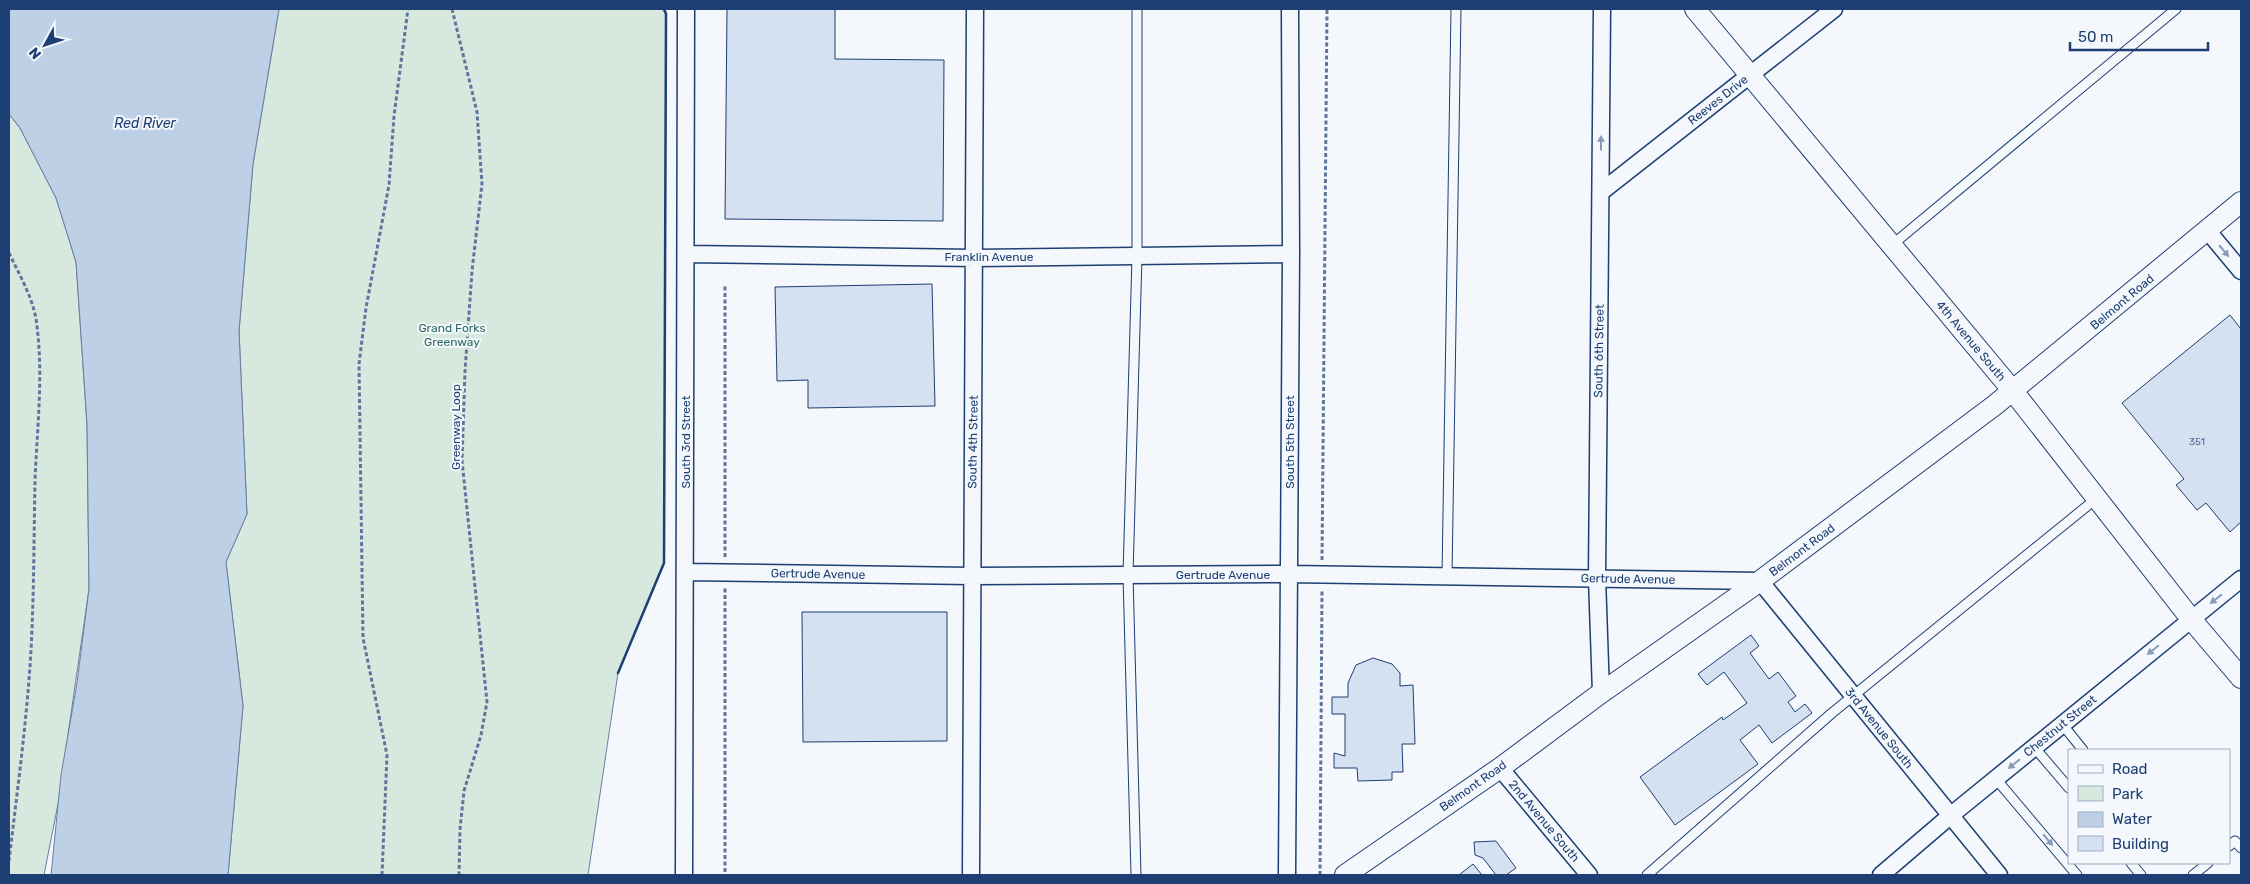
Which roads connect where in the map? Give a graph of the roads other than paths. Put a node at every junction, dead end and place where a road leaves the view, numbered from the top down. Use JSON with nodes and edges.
{"nodes":[{"id":1,"x":686,"y":9,"type":"edge"},
{"id":2,"x":975,"y":9,"type":"edge"},
{"id":3,"x":1137,"y":9,"type":"edge"},
{"id":4,"x":1290,"y":9,"type":"edge"},
{"id":5,"x":1456,"y":9,"type":"edge"},
{"id":6,"x":1602,"y":9,"type":"edge"},
{"id":7,"x":1695,"y":9,"type":"edge"},
{"id":8,"x":1834,"y":9,"type":"edge"},
{"id":9,"x":2176,"y":9,"type":"edge"},
{"id":10,"x":1750,"y":75,"type":"junction"},
{"id":11,"x":1601,"y":192,"type":"junction"},
{"id":12,"x":2241,"y":202,"type":"edge"},
{"id":13,"x":2207,"y":230,"type":"junction"},
{"id":14,"x":1891,"y":245,"type":"junction"},
{"id":15,"x":687,"y":254,"type":"junction"},
{"id":16,"x":1291,"y":254,"type":"junction"},
{"id":17,"x":1137,"y":256,"type":"junction"},
{"id":18,"x":975,"y":258,"type":"junction"},
{"id":19,"x":2241,"y":271,"type":"edge"},
{"id":20,"x":2013,"y":391,"type":"junction"},
{"id":21,"x":2097,"y":498,"type":"junction"},
{"id":22,"x":686,"y":572,"type":"junction"},
{"id":23,"x":1289,"y":574,"type":"junction"},
{"id":24,"x":1128,"y":575,"type":"junction"},
{"id":25,"x":971,"y":576,"type":"junction"},
{"id":26,"x":1447,"y":576,"type":"junction"},
{"id":27,"x":1597,"y":578,"type":"junction"},
{"id":28,"x":2241,"y":579,"type":"edge"},
{"id":29,"x":1760,"y":581,"type":"junction"},
{"id":30,"x":2191,"y":619,"type":"junction"},
{"id":31,"x":2241,"y":678,"type":"edge"},
{"id":32,"x":1601,"y":692,"type":"junction"},
{"id":33,"x":1854,"y":695,"type":"junction"},
{"id":34,"x":2062,"y":724,"type":"junction"},
{"id":35,"x":2034,"y":747,"type":"junction"},
{"id":36,"x":2082,"y":749,"type":"edge"},
{"id":37,"x":1500,"y":768,"type":"junction"},
{"id":38,"x":1996,"y":778,"type":"junction"},
{"id":39,"x":2068,"y":787,"type":"edge"},
{"id":40,"x":1950,"y":816,"type":"junction"},
{"id":41,"x":2132,"y":864,"type":"edge"},
{"id":42,"x":2207,"y":864,"type":"edge"},
{"id":43,"x":1355,"y":872,"type":"edge"},
{"id":44,"x":684,"y":875,"type":"edge"},
{"id":45,"x":971,"y":875,"type":"edge"},
{"id":46,"x":1136,"y":875,"type":"edge"},
{"id":47,"x":1287,"y":875,"type":"edge"},
{"id":48,"x":1589,"y":875,"type":"edge"},
{"id":49,"x":1647,"y":875,"type":"edge"},
{"id":50,"x":1881,"y":875,"type":"edge"},
{"id":51,"x":2000,"y":875,"type":"edge"},
{"id":52,"x":2077,"y":875,"type":"edge"},
{"id":53,"x":2141,"y":875,"type":"edge"},
{"id":54,"x":2195,"y":875,"type":"edge"}],
"edges":[{"from":1,"to":15,"type":"street","name":"South 3rd Street"},
{"from":2,"to":18,"type":"street","name":"South 4th Street"},
{"from":3,"to":17,"type":"lane"},
{"from":4,"to":16,"type":"street","name":"South 5th Street"},
{"from":5,"to":26,"type":"lane"},
{"from":11,"to":6,"type":"street","name":"South 6th Street","one_way":true},
{"from":7,"to":10,"type":"street","name":"4th Avenue South"},
{"from":8,"to":10,"type":"street","name":"Reeves Drive"},
{"from":9,"to":14,"type":"lane"},
{"from":10,"to":11,"type":"street","name":"Reeves Drive"},
{"from":10,"to":14,"type":"street","name":"4th Avenue South"},
{"from":11,"to":27,"type":"street","name":"South 6th Street"},
{"from":12,"to":13,"type":"street","name":"Belmont Road"},
{"from":13,"to":19,"type":"street","one_way":true},
{"from":13,"to":20,"type":"street","name":"Belmont Road"},
{"from":14,"to":20,"type":"street","name":"4th Avenue South"},
{"from":15,"to":18,"type":"street","name":"Franklin Avenue"},
{"from":15,"to":22,"type":"street","name":"South 3rd Street"},
{"from":16,"to":17,"type":"street","name":"Franklin Avenue"},
{"from":16,"to":23,"type":"street","name":"South 5th Street"},
{"from":17,"to":18,"type":"street","name":"Franklin Avenue"},
{"from":17,"to":24,"type":"lane"},
{"from":18,"to":25,"type":"street","name":"South 4th Street"},
{"from":20,"to":21,"type":"street","name":"4th Avenue South"},
{"from":20,"to":29,"type":"street","name":"Belmont Road"},
{"from":21,"to":30,"type":"street","name":"4th Avenue South"},
{"from":21,"to":33,"type":"lane"},
{"from":22,"to":25,"type":"street","name":"Gertrude Avenue"},
{"from":22,"to":44,"type":"street","name":"South 3rd Street"},
{"from":23,"to":24,"type":"street","name":"Gertrude Avenue"},
{"from":23,"to":26,"type":"street","name":"Gertrude Avenue"},
{"from":23,"to":47,"type":"street","name":"South 5th Street"},
{"from":24,"to":25,"type":"street","name":"Gertrude Avenue"},
{"from":24,"to":46,"type":"lane"},
{"from":25,"to":45,"type":"street","name":"South 4th Street"},
{"from":26,"to":27,"type":"street","name":"Gertrude Avenue"},
{"from":27,"to":29,"type":"street","name":"Gertrude Avenue"},
{"from":27,"to":32,"type":"street","name":"South 6th Street"},
{"from":28,"to":30,"type":"street","name":"Chestnut Street","one_way":true},
{"from":29,"to":32,"type":"street","name":"Belmont Road"},
{"from":29,"to":33,"type":"street","name":"3rd Avenue South"},
{"from":30,"to":31,"type":"street","name":"4th Avenue South"},
{"from":30,"to":34,"type":"street","name":"Chestnut Street","one_way":true},
{"from":32,"to":37,"type":"street","name":"Belmont Road"},
{"from":33,"to":40,"type":"street","name":"3rd Avenue South"},
{"from":33,"to":49,"type":"lane"},
{"from":34,"to":35,"type":"street","name":"Chestnut Street"},
{"from":34,"to":36,"type":"lane"},
{"from":35,"to":38,"type":"street","name":"Chestnut Street","one_way":true},
{"from":35,"to":39,"type":"lane"},
{"from":37,"to":43,"type":"street","name":"Belmont Road"},
{"from":37,"to":48,"type":"street","name":"2nd Avenue South"},
{"from":38,"to":40,"type":"street","name":"Chestnut Street"},
{"from":38,"to":52,"type":"lane","one_way":true},
{"from":40,"to":50,"type":"street","name":"Chestnut Street"},
{"from":40,"to":51,"type":"street","name":"3rd Avenue South"},
{"from":41,"to":53,"type":"lane"},
{"from":42,"to":54,"type":"lane"}]}
